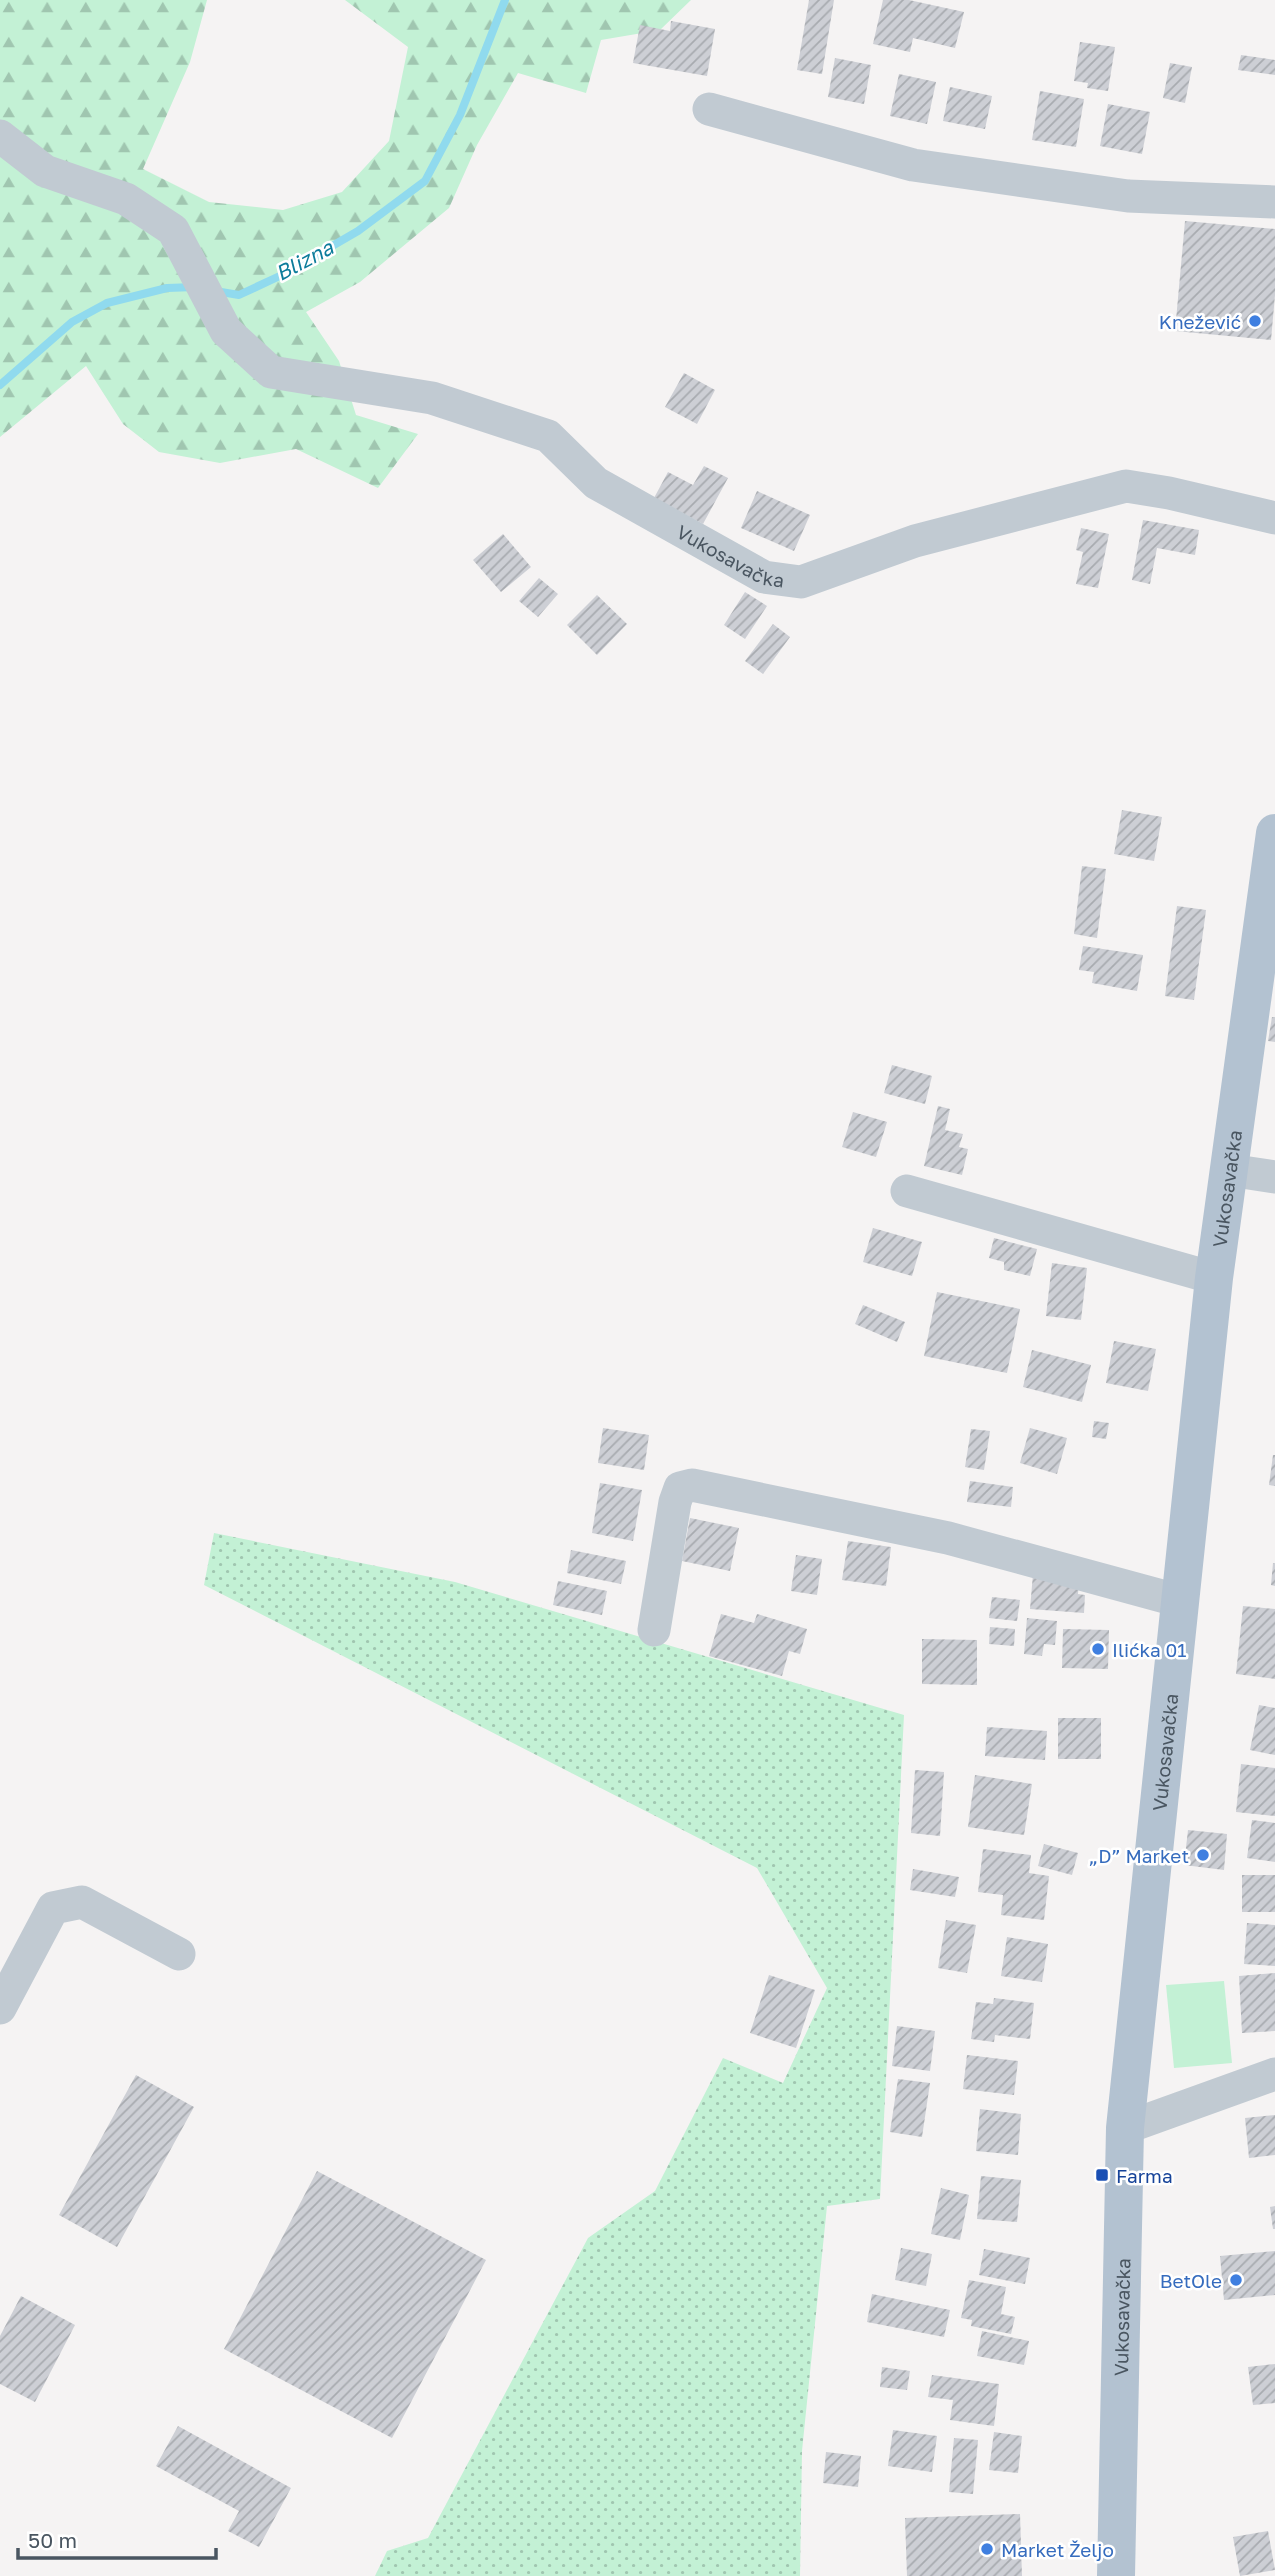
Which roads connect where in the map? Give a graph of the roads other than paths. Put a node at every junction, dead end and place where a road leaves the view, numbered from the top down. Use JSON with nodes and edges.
{"nodes":[{"id":1,"x":709,"y":109,"type":"dead end"},
{"id":2,"x":0,"y":136,"type":"edge"},
{"id":3,"x":1275,"y":202,"type":"edge"},
{"id":4,"x":1275,"y":518,"type":"edge"},
{"id":5,"x":1274,"y":847,"type":"edge"},
{"id":6,"x":1268,"y":934,"type":"edge"},
{"id":7,"x":1229,"y":1170,"type":"junction"},
{"id":8,"x":1275,"y":1177,"type":"edge"},
{"id":9,"x":906,"y":1191,"type":"dead end"},
{"id":10,"x":1214,"y":1278,"type":"junction"},
{"id":11,"x":1180,"y":1601,"type":"junction"},
{"id":12,"x":654,"y":1630,"type":"dead end"},
{"id":13,"x":178,"y":1954,"type":"dead end"},
{"id":14,"x":0,"y":2008,"type":"edge"},
{"id":15,"x":1275,"y":2074,"type":"edge"},
{"id":16,"x":1125,"y":2128,"type":"junction"},
{"id":17,"x":1116,"y":2576,"type":"edge"}],
"edges":[{"from":1,"to":3,"type":"street"},
{"from":2,"to":4,"type":"street","name":"Vukosavačka"},
{"from":5,"to":6,"type":"main road","name":"Vukosavačka"},
{"from":6,"to":7,"type":"main road","name":"Vukosavačka"},
{"from":7,"to":8,"type":"street"},
{"from":7,"to":10,"type":"main road","name":"Vukosavačka"},
{"from":9,"to":10,"type":"street"},
{"from":10,"to":11,"type":"main road","name":"Vukosavačka"},
{"from":11,"to":12,"type":"street"},
{"from":11,"to":16,"type":"main road","name":"Vukosavačka"},
{"from":13,"to":14,"type":"street"},
{"from":15,"to":16,"type":"street"},
{"from":16,"to":17,"type":"main road","name":"Vukosavačka"}]}
